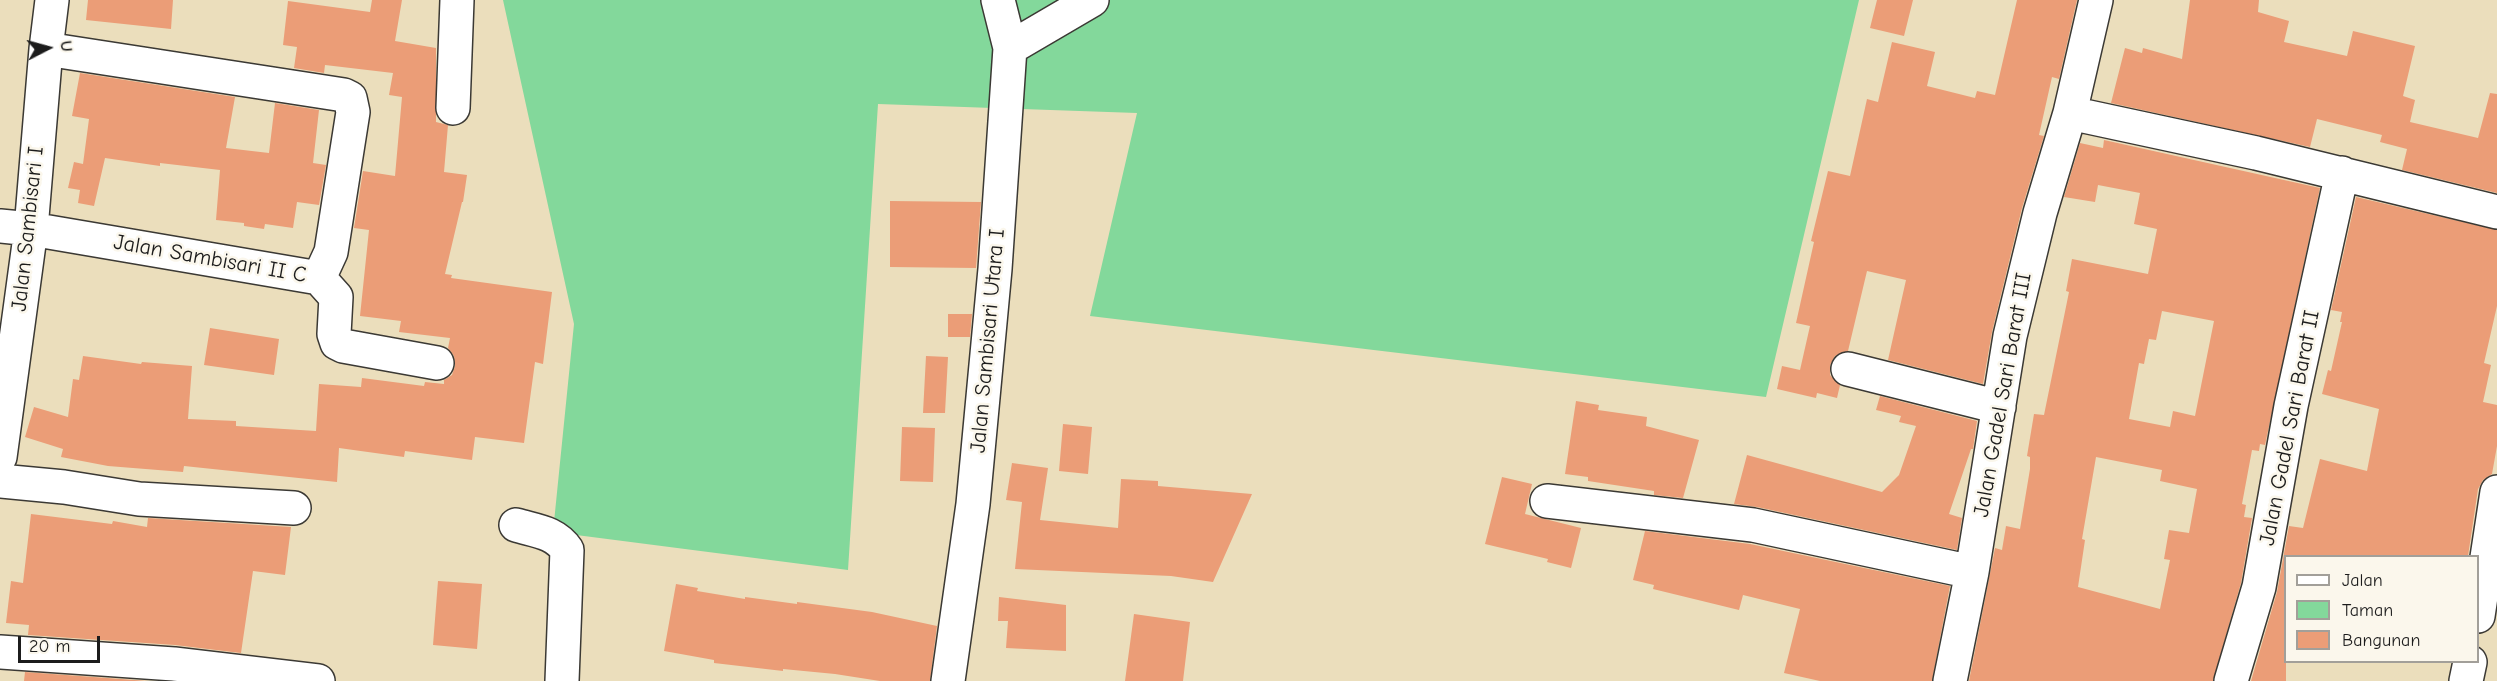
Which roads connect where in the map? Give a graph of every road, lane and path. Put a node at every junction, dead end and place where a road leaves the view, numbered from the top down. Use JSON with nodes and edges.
{"nodes":[{"id":1,"x":52,"y":0,"type":"edge"},
{"id":2,"x":457,"y":0,"type":"edge"},
{"id":3,"x":998,"y":0,"type":"edge"},
{"id":4,"x":1092,"y":0,"type":"edge"},
{"id":5,"x":2096,"y":0,"type":"edge"},
{"id":6,"x":1010,"y":48,"type":"junction"},
{"id":7,"x":46,"y":50,"type":"junction"},
{"id":8,"x":453,"y":108,"type":"dead end"},
{"id":9,"x":2070,"y":113,"type":"junction"},
{"id":10,"x":2342,"y":173,"type":"junction"},
{"id":11,"x":2497,"y":212,"type":"edge"},
{"id":12,"x":15,"y":227,"type":"edge"},
{"id":13,"x":319,"y":278,"type":"junction"},
{"id":14,"x":437,"y":363,"type":"dead end"},
{"id":15,"x":1848,"y":369,"type":"dead end"},
{"id":16,"x":1999,"y":407,"type":"junction"},
{"id":17,"x":0,"y":457,"type":"edge"},
{"id":18,"x":0,"y":481,"type":"edge"},
{"id":19,"x":2497,"y":492,"type":"edge"},
{"id":20,"x":1547,"y":501,"type":"dead end"},
{"id":21,"x":294,"y":508,"type":"dead end"},
{"id":22,"x":516,"y":525,"type":"dead end"},
{"id":23,"x":1972,"y":572,"type":"junction"},
{"id":24,"x":2479,"y":609,"type":"edge"},
{"id":25,"x":0,"y":652,"type":"edge"},
{"id":26,"x":2470,"y":663,"type":"edge"},
{"id":27,"x":310,"y":680,"type":"edge"},
{"id":28,"x":562,"y":681,"type":"edge"},
{"id":29,"x":948,"y":681,"type":"edge"},
{"id":30,"x":1950,"y":681,"type":"edge"},
{"id":31,"x":2231,"y":681,"type":"edge"},
{"id":32,"x":2466,"y":681,"type":"edge"}],
"edges":[{"from":1,"to":7,"type":"street","name":"Jalan Sambisari I"},
{"from":2,"to":8,"type":"street"},
{"from":3,"to":6,"type":"street","name":"Jalan Sambisari Utara I"},
{"from":4,"to":6,"type":"street"},
{"from":5,"to":9,"type":"street","name":"Jalan Gadel Sari Barat III"},
{"from":6,"to":29,"type":"street","name":"Jalan Sambisari Utara I"},
{"from":7,"to":12,"type":"street","name":"Jalan Sambisari I"},
{"from":7,"to":13,"type":"street"},
{"from":9,"to":10,"type":"street"},
{"from":9,"to":16,"type":"street","name":"Jalan Gadel Sari Barat III"},
{"from":10,"to":11,"type":"street"},
{"from":10,"to":31,"type":"street","name":"Jalan Gadel Sari Barat II"},
{"from":12,"to":13,"type":"street","name":"Jalan Sambisari II C"},
{"from":12,"to":17,"type":"street","name":"Jalan Sambisari I"},
{"from":13,"to":14,"type":"street","name":"Jalan Sambisari II C"},
{"from":15,"to":16,"type":"street"},
{"from":16,"to":23,"type":"street","name":"Jalan Gadel Sari Barat III"},
{"from":18,"to":21,"type":"street"},
{"from":19,"to":24,"type":"street"},
{"from":20,"to":23,"type":"street"},
{"from":22,"to":28,"type":"street"},
{"from":23,"to":30,"type":"street","name":"Jalan Gadel Sari Barat III"},
{"from":25,"to":27,"type":"street"},
{"from":26,"to":32,"type":"street"}]}
